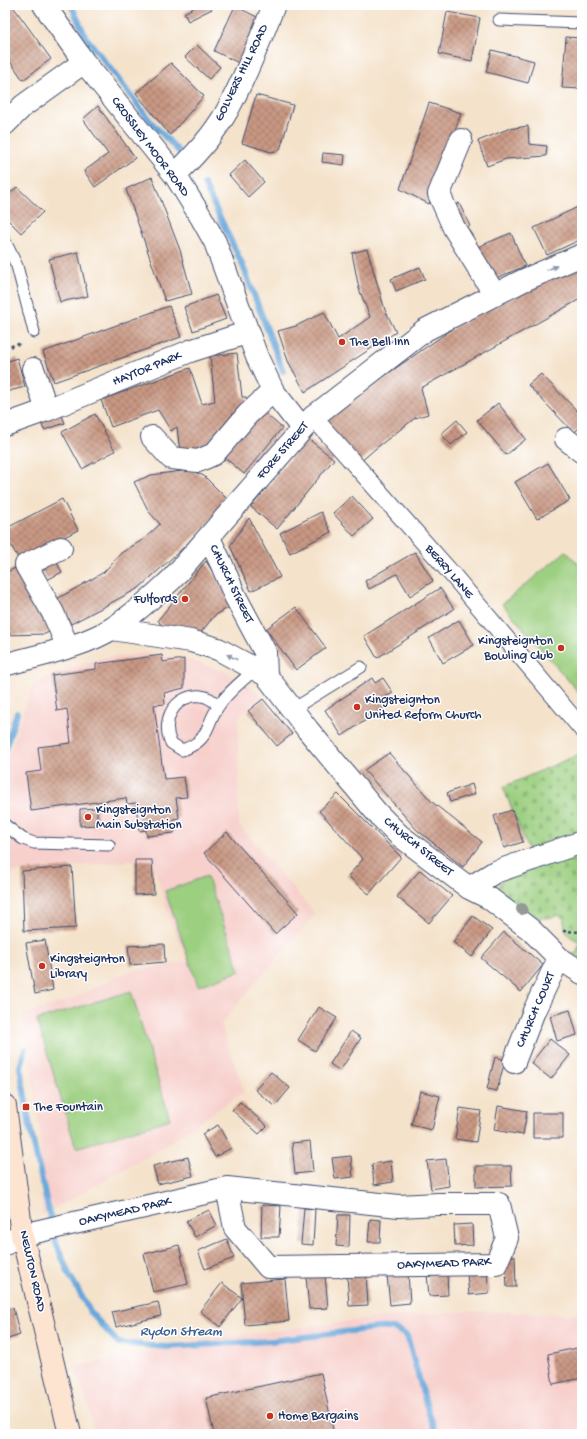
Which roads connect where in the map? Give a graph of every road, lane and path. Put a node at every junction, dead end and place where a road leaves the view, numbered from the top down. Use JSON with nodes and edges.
{"nodes":[{"id":1,"x":44,"y":5,"type":"edge"},
{"id":2,"x":274,"y":5,"type":"edge"},
{"id":3,"x":499,"y":20,"type":"dead end"},
{"id":4,"x":582,"y":23,"type":"edge"},
{"id":5,"x":84,"y":62,"type":"junction"},
{"id":6,"x":5,"y":124,"type":"edge"},
{"id":7,"x":461,"y":140,"type":"dead end"},
{"id":8,"x":175,"y":175,"type":"junction"},
{"id":9,"x":5,"y":242,"type":"edge"},
{"id":10,"x":582,"y":255,"type":"edge"},
{"id":11,"x":495,"y":295,"type":"junction"},
{"id":12,"x":34,"y":332,"type":"dead end"},
{"id":13,"x":249,"y":332,"type":"junction"},
{"id":14,"x":33,"y":369,"type":"dead end"},
{"id":15,"x":273,"y":391,"type":"junction"},
{"id":16,"x":48,"y":410,"type":"junction"},
{"id":17,"x":307,"y":422,"type":"junction"},
{"id":18,"x":5,"y":425,"type":"edge"},
{"id":19,"x":152,"y":437,"type":"dead end"},
{"id":20,"x":208,"y":538,"type":"junction"},
{"id":21,"x":61,"y":548,"type":"dead end"},
{"id":22,"x":112,"y":629,"type":"junction"},
{"id":23,"x":68,"y":647,"type":"junction"},
{"id":24,"x":5,"y":665,"type":"edge"},
{"id":25,"x":361,"y":667,"type":"dead end"},
{"id":26,"x":261,"y":672,"type":"junction"},
{"id":27,"x":218,"y":706,"type":"junction"},
{"id":28,"x":293,"y":709,"type":"junction"},
{"id":29,"x":582,"y":729,"type":"edge"},
{"id":30,"x":6,"y":825,"type":"edge"},
{"id":31,"x":582,"y":842,"type":"edge"},
{"id":32,"x":109,"y":845,"type":"dead end"},
{"id":33,"x":469,"y":888,"type":"junction"},
{"id":34,"x":559,"y":958,"type":"junction"},
{"id":35,"x":582,"y":973,"type":"edge"},
{"id":36,"x":514,"y":1062,"type":"dead end"},
{"id":37,"x":5,"y":1106,"type":"edge"},
{"id":38,"x":227,"y":1188,"type":"junction"},
{"id":39,"x":23,"y":1237,"type":"edge"},
{"id":40,"x":70,"y":1434,"type":"edge"}],
"edges":[{"from":1,"to":5,"type":"street","name":"CROSSLEY MOOR ROAD"},
{"from":2,"to":8,"type":"street","name":"GOLVERS HILL ROAD"},
{"from":3,"to":4,"type":"lane"},
{"from":5,"to":6,"type":"street"},
{"from":5,"to":8,"type":"street","name":"CROSSLEY MOOR ROAD"},
{"from":7,"to":11,"type":"street"},
{"from":8,"to":13,"type":"street","name":"CROSSLEY MOOR ROAD"},
{"from":9,"to":12,"type":"lane"},
{"from":11,"to":10,"type":"street","name":"FORE STREET","one_way":true},
{"from":11,"to":17,"type":"street","name":"FORE STREET"},
{"from":13,"to":15,"type":"street","name":"CROSSLEY MOOR ROAD"},
{"from":13,"to":16,"type":"street","name":"HAYTOR PARK"},
{"from":14,"to":16,"type":"street"},
{"from":15,"to":17,"type":"street","name":"CROSSLEY MOOR ROAD"},
{"from":15,"to":19,"type":"street"},
{"from":16,"to":18,"type":"street","name":"HAYTOR PARK"},
{"from":17,"to":20,"type":"street","name":"FORE STREET"},
{"from":17,"to":29,"type":"street","name":"BERRY LANE"},
{"from":20,"to":22,"type":"street","name":"FORE STREET"},
{"from":20,"to":26,"type":"street","name":"CHURCH STREET"},
{"from":21,"to":23,"type":"street"},
{"from":22,"to":23,"type":"street","name":"FORE STREET"},
{"from":26,"to":22,"type":"street","name":"CHURCH STREET","one_way":true},
{"from":23,"to":24,"type":"street","name":"FORE STREET"},
{"from":25,"to":28,"type":"lane"},
{"from":26,"to":27,"type":"lane"},
{"from":26,"to":28,"type":"street","name":"CHURCH STREET"},
{"from":27,"to":27,"type":"lane"},
{"from":28,"to":33,"type":"street","name":"CHURCH STREET"},
{"from":30,"to":32,"type":"lane"},
{"from":31,"to":33,"type":"street"},
{"from":33,"to":34,"type":"street","name":"CHURCH STREET"},
{"from":34,"to":35,"type":"street","name":"CHURCH STREET"},
{"from":34,"to":36,"type":"street","name":"CHURCH COURT"},
{"from":37,"to":39,"type":"main road","name":"NEWTON ROAD"},
{"from":38,"to":38,"type":"street","name":"OAKYMEAD PARK"},
{"from":38,"to":39,"type":"street","name":"OAKYMEAD PARK"},
{"from":39,"to":40,"type":"main road","name":"NEWTON ROAD"}]}
